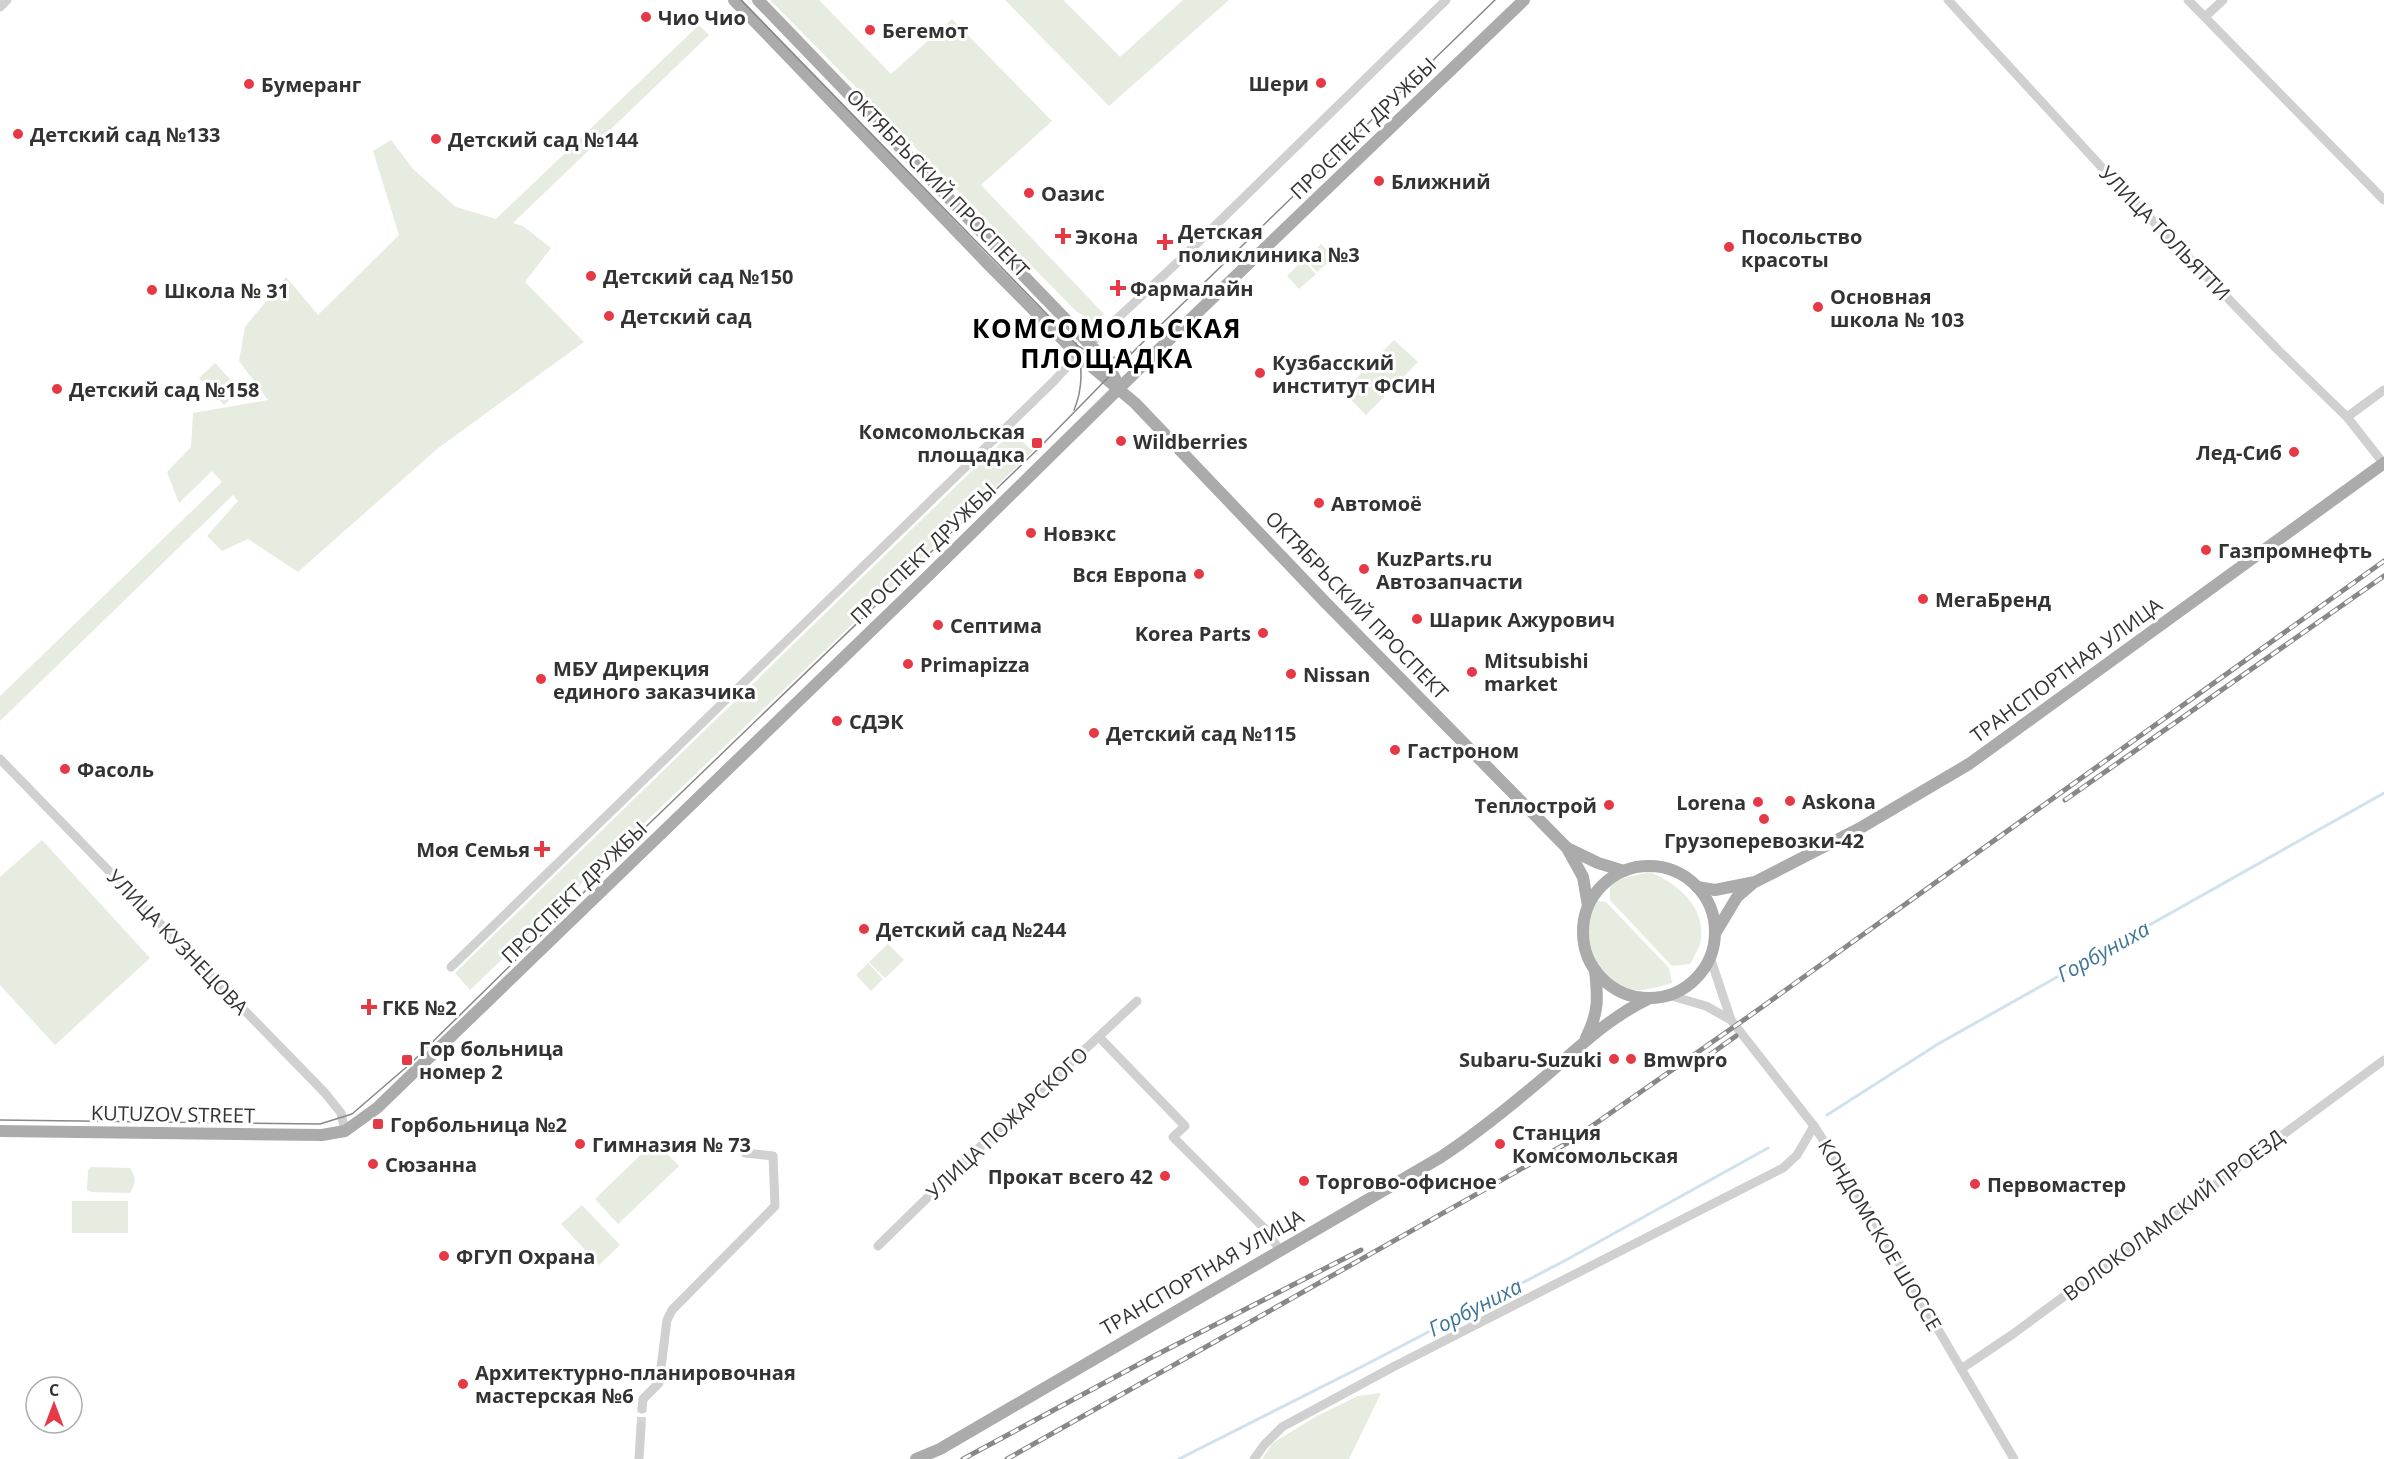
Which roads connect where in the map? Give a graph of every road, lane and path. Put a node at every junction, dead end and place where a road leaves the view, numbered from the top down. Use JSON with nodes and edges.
{"nodes":[{"id":1,"x":7,"y":0,"type":"edge"},
{"id":2,"x":734,"y":0,"type":"edge"},
{"id":3,"x":758,"y":0,"type":"edge"},
{"id":4,"x":1446,"y":0,"type":"edge"},
{"id":5,"x":1524,"y":0,"type":"edge"},
{"id":6,"x":1948,"y":0,"type":"edge"},
{"id":7,"x":2188,"y":0,"type":"edge"},
{"id":8,"x":2223,"y":0,"type":"edge"},
{"id":9,"x":0,"y":7,"type":"edge"},
{"id":10,"x":2205,"y":17,"type":"junction"},
{"id":11,"x":2384,"y":200,"type":"edge"},
{"id":12,"x":1090,"y":344,"type":"junction"},
{"id":13,"x":1078,"y":355,"type":"junction"},
{"id":14,"x":1119,"y":388,"type":"junction"},
{"id":15,"x":2384,"y":390,"type":"edge"},
{"id":16,"x":2347,"y":417,"type":"junction"},
{"id":17,"x":2384,"y":464,"type":"edge"},
{"id":18,"x":0,"y":759,"type":"edge"},
{"id":19,"x":1567,"y":848,"type":"junction"},
{"id":20,"x":1624,"y":871,"type":"junction"},
{"id":21,"x":1755,"y":882,"type":"junction"},
{"id":22,"x":1697,"y":886,"type":"junction"},
{"id":23,"x":1588,"y":906,"type":"junction"},
{"id":24,"x":1715,"y":933,"type":"junction"},
{"id":25,"x":1710,"y":957,"type":"junction"},
{"id":26,"x":451,"y":967,"type":"dead end"},
{"id":27,"x":1594,"y":970,"type":"junction"},
{"id":28,"x":1668,"y":996,"type":"junction"},
{"id":29,"x":1650,"y":998,"type":"junction"},
{"id":30,"x":1137,"y":1001,"type":"dead end"},
{"id":31,"x":1731,"y":1020,"type":"junction"},
{"id":32,"x":1099,"y":1037,"type":"junction"},
{"id":33,"x":1584,"y":1042,"type":"junction"},
{"id":34,"x":2384,"y":1060,"type":"edge"},
{"id":35,"x":1814,"y":1126,"type":"junction"},
{"id":36,"x":0,"y":1131,"type":"edge"},
{"id":37,"x":345,"y":1131,"type":"junction"},
{"id":38,"x":745,"y":1153,"type":"dead end"},
{"id":39,"x":878,"y":1246,"type":"dead end"},
{"id":40,"x":1279,"y":1249,"type":"junction"},
{"id":41,"x":1961,"y":1369,"type":"junction"},
{"id":42,"x":642,"y":1409,"type":"tunnel mouth"},
{"id":43,"x":641,"y":1426,"type":"tunnel mouth"},
{"id":44,"x":639,"y":1459,"type":"edge"},
{"id":45,"x":916,"y":1459,"type":"edge"},
{"id":46,"x":1254,"y":1459,"type":"edge"},
{"id":47,"x":2014,"y":1459,"type":"edge"}],
"edges":[{"from":1,"to":9,"type":"street"},
{"from":2,"to":13,"type":"main road","name":"ОКТЯБРЬСКИЙ ПРОСПЕКТ"},
{"from":3,"to":12,"type":"main road","name":"ОКТЯБРЬСКИЙ ПРОСПЕКТ"},
{"from":4,"to":12,"type":"street"},
{"from":5,"to":14,"type":"main road","name":"ПРОСПЕКТ ДРУЖБЫ"},
{"from":6,"to":16,"type":"street","name":"УЛИЦА ТОЛЬЯТТИ"},
{"from":7,"to":10,"type":"street"},
{"from":8,"to":10,"type":"street"},
{"from":10,"to":11,"type":"street"},
{"from":12,"to":14,"type":"main road","name":"ОКТЯБРЬСКИЙ ПРОСПЕКТ"},
{"from":13,"to":14,"type":"main road","name":"ОКТЯБРЬСКИЙ ПРОСПЕКТ"},
{"from":13,"to":26,"type":"street"},
{"from":14,"to":19,"type":"main road","name":"ОКТЯБРЬСКИЙ ПРОСПЕКТ"},
{"from":14,"to":37,"type":"main road","name":"ПРОСПЕКТ ДРУЖБЫ"},
{"from":15,"to":16,"type":"street"},
{"from":16,"to":17,"type":"street","name":"УЛИЦА ТОЛЬЯТТИ"},
{"from":17,"to":21,"type":"main road","name":"ТРАНСПОРТНАЯ УЛИЦА"},
{"from":18,"to":37,"type":"street","name":"УЛИЦА КУЗНЕЦОВА"},
{"from":19,"to":20,"type":"main road","name":"ОКТЯБРЬСКИЙ ПРОСПЕКТ"},
{"from":19,"to":23,"type":"main road","name":"ОКТЯБРЬСКИЙ ПРОСПЕКТ"},
{"from":20,"to":22,"type":"main road"},
{"from":20,"to":23,"type":"main road"},
{"from":21,"to":22,"type":"main road","name":"ТРАНСПОРТНАЯ УЛИЦА"},
{"from":21,"to":24,"type":"main road","name":"ТРАНСПОРТНАЯ УЛИЦА"},
{"from":22,"to":24,"type":"main road"},
{"from":23,"to":27,"type":"main road"},
{"from":24,"to":25,"type":"main road"},
{"from":25,"to":28,"type":"main road"},
{"from":25,"to":31,"type":"street","name":"КОНДОМСКОЕ ШОССЕ"},
{"from":27,"to":29,"type":"main road"},
{"from":27,"to":33,"type":"main road","name":"ТРАНСПОРТНАЯ УЛИЦА"},
{"from":28,"to":29,"type":"main road"},
{"from":28,"to":31,"type":"street","name":"КОНДОМСКОЕ ШОССЕ"},
{"from":29,"to":33,"type":"main road","name":"ТРАНСПОРТНАЯ УЛИЦА"},
{"from":30,"to":32,"type":"street","name":"УЛИЦА ПОЖАРСКОГО"},
{"from":31,"to":35,"type":"street","name":"КОНДОМСКОЕ ШОССЕ"},
{"from":32,"to":39,"type":"street","name":"УЛИЦА ПОЖАРСКОГО"},
{"from":32,"to":40,"type":"street"},
{"from":33,"to":40,"type":"main road","name":"ТРАНСПОРТНАЯ УЛИЦА"},
{"from":34,"to":41,"type":"street","name":"ВОЛОКОЛАМСКИЙ ПРОЕЗД"},
{"from":35,"to":41,"type":"street","name":"КОНДОМСКОЕ ШОССЕ"},
{"from":35,"to":46,"type":"street"},
{"from":36,"to":37,"type":"main road","name":"KUTUZOV STREET"},
{"from":38,"to":42,"type":"street"},
{"from":40,"to":45,"type":"main road","name":"ТРАНСПОРТНАЯ УЛИЦА"},
{"from":41,"to":47,"type":"street","name":"КОНДОМСКОЕ ШОССЕ"},
{"from":43,"to":44,"type":"street"}]}
